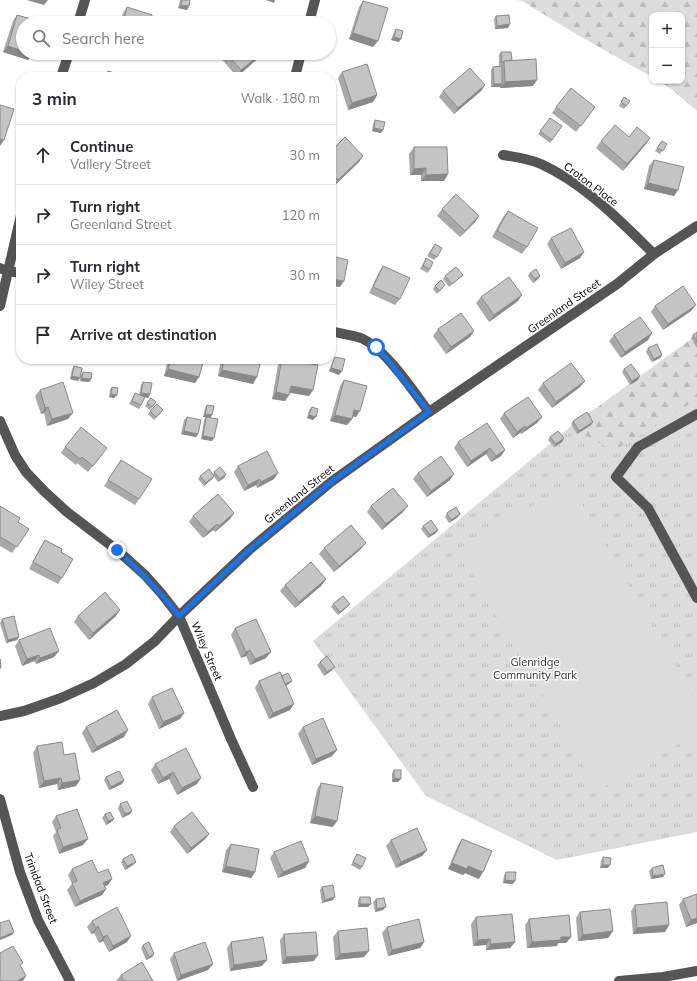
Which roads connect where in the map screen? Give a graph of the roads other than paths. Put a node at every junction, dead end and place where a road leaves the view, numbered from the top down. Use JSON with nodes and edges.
{"nodes":[{"id":1,"x":85,"y":0,"type":"edge"},
{"id":2,"x":315,"y":0,"type":"edge"},
{"id":3,"x":80,"y":16,"type":"edge"},
{"id":4,"x":311,"y":16,"type":"edge"},
{"id":5,"x":67,"y":60,"type":"edge"},
{"id":6,"x":299,"y":60,"type":"edge"},
{"id":7,"x":63,"y":72,"type":"edge"},
{"id":8,"x":296,"y":72,"type":"edge"},
{"id":9,"x":503,"y":155,"type":"dead end"},
{"id":10,"x":697,"y":226,"type":"edge"},
{"id":11,"x":16,"y":230,"type":"edge"},
{"id":12,"x":654,"y":254,"type":"junction"},
{"id":13,"x":3,"y":270,"type":"edge"},
{"id":14,"x":16,"y":272,"type":"edge"},
{"id":15,"x":0,"y":306,"type":"edge"},
{"id":16,"x":336,"y":332,"type":"edge"},
{"id":17,"x":429,"y":412,"type":"junction"},
{"id":18,"x":697,"y":414,"type":"edge"},
{"id":19,"x":0,"y":421,"type":"edge"},
{"id":20,"x":697,"y":598,"type":"edge"},
{"id":21,"x":179,"y":616,"type":"junction"},
{"id":22,"x":0,"y":716,"type":"edge"},
{"id":23,"x":253,"y":787,"type":"dead end"},
{"id":24,"x":0,"y":799,"type":"edge"},
{"id":25,"x":697,"y":971,"type":"edge"},
{"id":26,"x":70,"y":981,"type":"edge"},
{"id":27,"x":619,"y":981,"type":"edge"}],
"edges":[{"from":1,"to":3,"type":"street"},
{"from":2,"to":4,"type":"street"},
{"from":5,"to":7,"type":"street"},
{"from":6,"to":8,"type":"street"},
{"from":9,"to":12,"type":"street","name":"Croton Place"},
{"from":10,"to":12,"type":"street","name":"Greenland Street"},
{"from":11,"to":13,"type":"street"},
{"from":12,"to":17,"type":"street","name":"Greenland Street"},
{"from":13,"to":14,"type":"street"},
{"from":13,"to":15,"type":"street"},
{"from":16,"to":17,"type":"street"},
{"from":17,"to":21,"type":"street","name":"Greenland Street"},
{"from":18,"to":20,"type":"street"},
{"from":19,"to":21,"type":"street","name":"Wiley Street"},
{"from":21,"to":22,"type":"street","name":"Greenland Street"},
{"from":21,"to":23,"type":"street","name":"Wiley Street"},
{"from":24,"to":26,"type":"street","name":"Trinidad Street"},
{"from":25,"to":27,"type":"street"}]}
